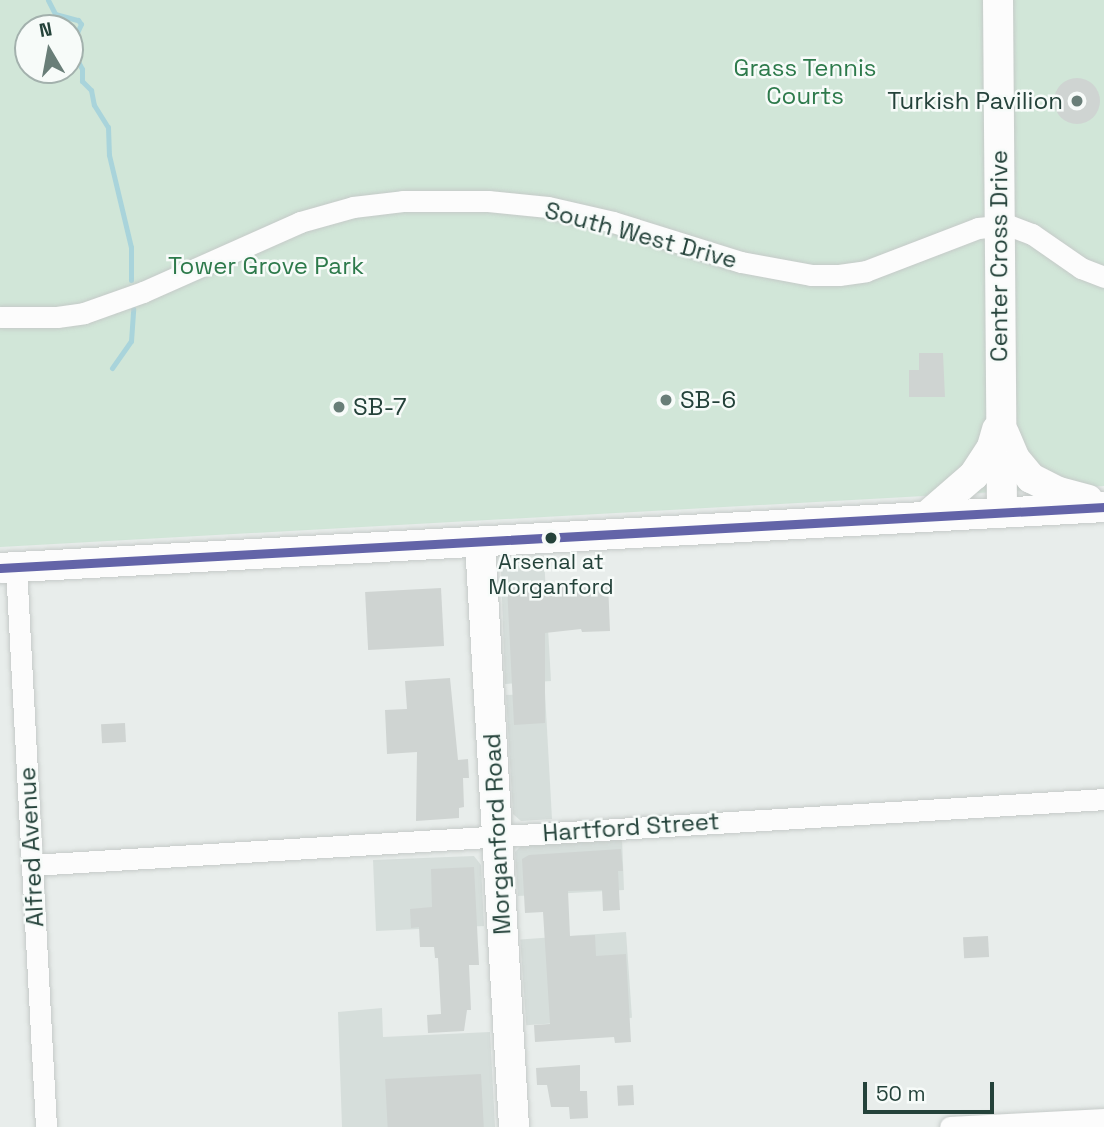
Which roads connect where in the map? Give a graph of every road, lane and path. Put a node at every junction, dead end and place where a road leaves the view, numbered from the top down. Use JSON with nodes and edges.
{"nodes":[{"id":1,"x":998,"y":0,"type":"edge"},
{"id":2,"x":999,"y":225,"type":"junction"},
{"id":3,"x":1104,"y":277,"type":"edge"},
{"id":4,"x":0,"y":317,"type":"edge"},
{"id":5,"x":1000,"y":420,"type":"junction"},
{"id":6,"x":1104,"y":505,"type":"edge"},
{"id":7,"x":1002,"y":512,"type":"junction"},
{"id":8,"x":928,"y":515,"type":"junction"},
{"id":9,"x":480,"y":542,"type":"junction"},
{"id":10,"x":8,"y":567,"type":"edge"},
{"id":11,"x":1104,"y":799,"type":"edge"},
{"id":12,"x":497,"y":835,"type":"junction"},
{"id":13,"x":32,"y":865,"type":"junction"},
{"id":14,"x":1104,"y":1119,"type":"edge"},
{"id":15,"x":46,"y":1127,"type":"edge"},
{"id":16,"x":514,"y":1127,"type":"edge"},
{"id":17,"x":950,"y":1127,"type":"edge"}],
"edges":[{"from":1,"to":2,"type":"street","name":"Center Cross Drive"},
{"from":2,"to":3,"type":"street"},
{"from":2,"to":4,"type":"street","name":"South West Drive"},
{"from":2,"to":5,"type":"street","name":"Center Cross Drive"},
{"from":5,"to":6,"type":"street"},
{"from":5,"to":7,"type":"street","name":"Center Cross Drive"},
{"from":5,"to":8,"type":"street"},
{"from":6,"to":7,"type":"street"},
{"from":7,"to":8,"type":"street"},
{"from":8,"to":9,"type":"street"},
{"from":9,"to":10,"type":"street"},
{"from":9,"to":12,"type":"street","name":"Morganford Road"},
{"from":10,"to":13,"type":"street","name":"Alfred Avenue"},
{"from":11,"to":12,"type":"street","name":"Hartford Street"},
{"from":12,"to":13,"type":"street","name":"Hartford Street"},
{"from":12,"to":16,"type":"street","name":"Morganford Road"},
{"from":13,"to":15,"type":"street","name":"Alfred Avenue"},
{"from":14,"to":17,"type":"street"}]}
